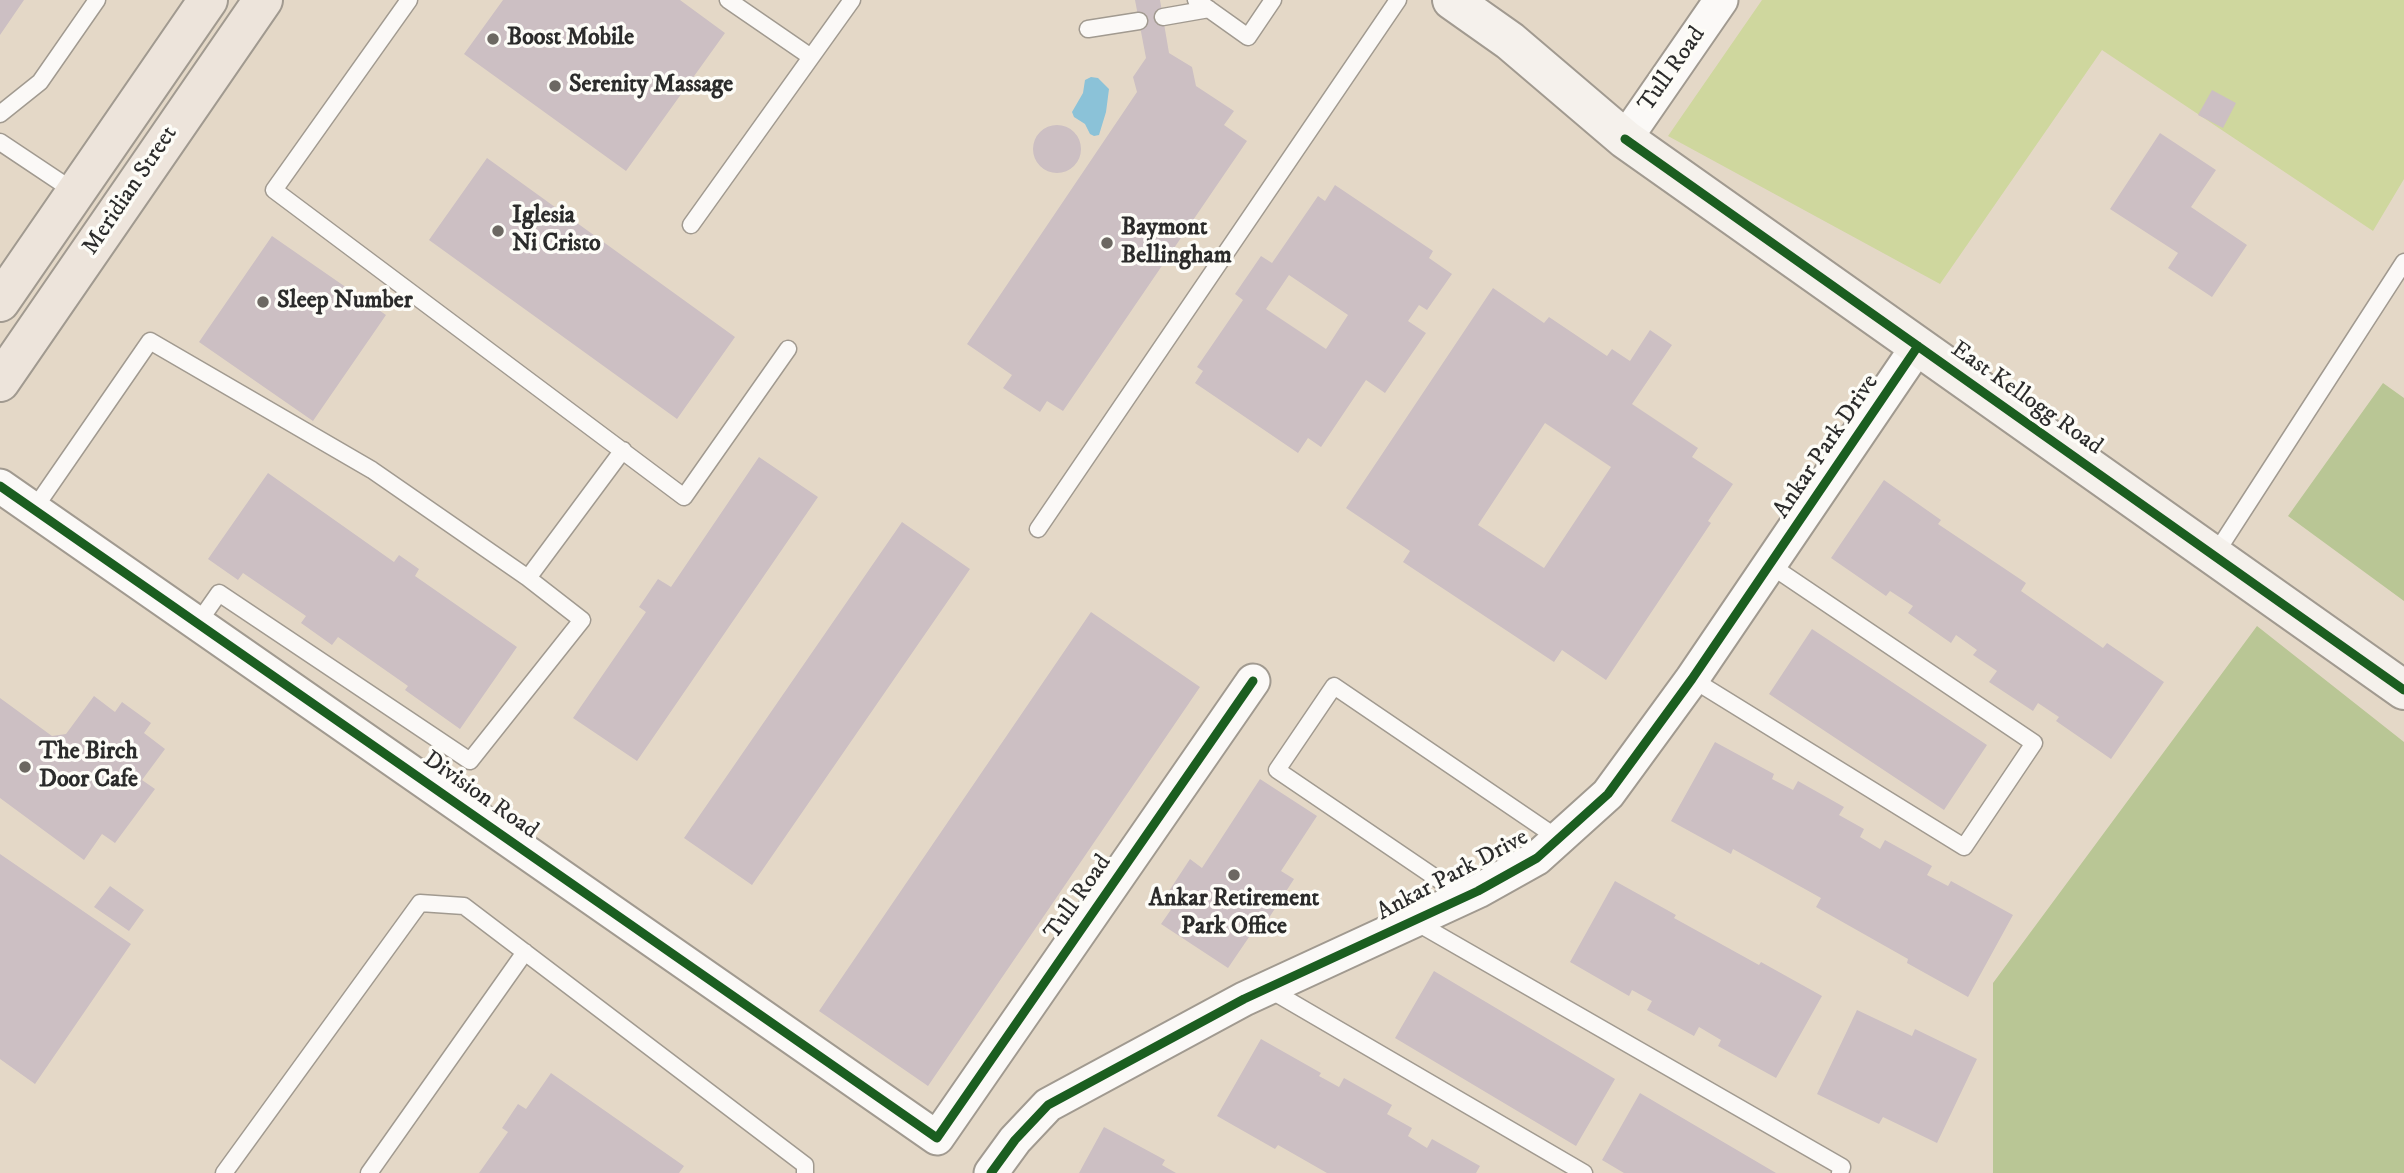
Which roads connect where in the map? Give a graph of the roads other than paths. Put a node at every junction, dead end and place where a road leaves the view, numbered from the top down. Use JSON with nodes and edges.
{"nodes":[{"id":1,"x":97,"y":0,"type":"edge"},
{"id":2,"x":208,"y":0,"type":"edge"},
{"id":3,"x":263,"y":0,"type":"edge"},
{"id":4,"x":409,"y":0,"type":"edge"},
{"id":5,"x":728,"y":0,"type":"edge"},
{"id":6,"x":852,"y":0,"type":"edge"},
{"id":7,"x":1273,"y":0,"type":"edge"},
{"id":8,"x":1398,"y":0,"type":"edge"},
{"id":9,"x":1452,"y":0,"type":"edge"},
{"id":10,"x":1721,"y":0,"type":"edge"},
{"id":11,"x":1202,"y":5,"type":"edge"},
{"id":12,"x":1163,"y":17,"type":"dead end"},
{"id":13,"x":1139,"y":21,"type":"dead end"},
{"id":14,"x":1088,"y":29,"type":"dead end"},
{"id":15,"x":811,"y":57,"type":"junction"},
{"id":16,"x":0,"y":114,"type":"edge"},
{"id":17,"x":1625,"y":139,"type":"junction"},
{"id":18,"x":0,"y":142,"type":"edge"},
{"id":19,"x":75,"y":192,"type":"junction"},
{"id":20,"x":691,"y":225,"type":"dead end"},
{"id":21,"x":2404,"y":262,"type":"edge"},
{"id":22,"x":0,"y":302,"type":"edge"},
{"id":23,"x":1918,"y":346,"type":"junction"},
{"id":24,"x":788,"y":349,"type":"dead end"},
{"id":25,"x":0,"y":382,"type":"edge"},
{"id":26,"x":623,"y":450,"type":"junction"},
{"id":27,"x":0,"y":486,"type":"edge"},
{"id":28,"x":34,"y":509,"type":"junction"},
{"id":29,"x":1038,"y":529,"type":"dead end"},
{"id":30,"x":2214,"y":556,"type":"junction"},
{"id":31,"x":1770,"y":565,"type":"junction"},
{"id":32,"x":528,"y":579,"type":"junction"},
{"id":33,"x":198,"y":623,"type":"junction"},
{"id":34,"x":1692,"y":679,"type":"junction"},
{"id":35,"x":1253,"y":681,"type":"dead end"},
{"id":36,"x":2404,"y":690,"type":"edge"},
{"id":37,"x":1559,"y":839,"type":"junction"},
{"id":38,"x":1464,"y":897,"type":"junction"},
{"id":39,"x":1414,"y":921,"type":"junction"},
{"id":40,"x":524,"y":953,"type":"junction"},
{"id":41,"x":1267,"y":988,"type":"junction"},
{"id":42,"x":937,"y":1138,"type":"joint"},
{"id":43,"x":224,"y":1173,"type":"edge"},
{"id":44,"x":369,"y":1173,"type":"edge"},
{"id":45,"x":805,"y":1173,"type":"edge"},
{"id":46,"x":991,"y":1173,"type":"edge"},
{"id":47,"x":1584,"y":1173,"type":"edge"},
{"id":48,"x":1840,"y":1173,"type":"edge"}],
"edges":[{"from":1,"to":16,"type":"lane"},
{"from":2,"to":19,"type":"highway","name":"Meridian Street"},
{"from":3,"to":25,"type":"highway","name":"Meridian Street"},
{"from":4,"to":26,"type":"lane"},
{"from":5,"to":15,"type":"lane"},
{"from":6,"to":15,"type":"lane"},
{"from":7,"to":11,"type":"lane"},
{"from":8,"to":29,"type":"lane"},
{"from":9,"to":17,"type":"street","name":"East Kellogg Road"},
{"from":10,"to":17,"type":"street","name":"Tull Road"},
{"from":11,"to":12,"type":"lane"},
{"from":13,"to":14,"type":"lane"},
{"from":15,"to":20,"type":"lane"},
{"from":17,"to":23,"type":"street","name":"East Kellogg Road"},
{"from":18,"to":19,"type":"lane"},
{"from":19,"to":22,"type":"highway","name":"Meridian Street"},
{"from":21,"to":30,"type":"lane"},
{"from":23,"to":30,"type":"street","name":"East Kellogg Road"},
{"from":23,"to":31,"type":"street","name":"Ankar Park Drive"},
{"from":24,"to":26,"type":"lane"},
{"from":26,"to":32,"type":"lane"},
{"from":27,"to":28,"type":"street","name":"Division Road"},
{"from":28,"to":32,"type":"lane"},
{"from":28,"to":33,"type":"street","name":"Division Road"},
{"from":30,"to":36,"type":"street","name":"East Kellogg Road"},
{"from":31,"to":34,"type":"street","name":"Ankar Park Drive"},
{"from":31,"to":34,"type":"lane"},
{"from":32,"to":33,"type":"lane"},
{"from":33,"to":42,"type":"street","name":"Division Road"},
{"from":34,"to":37,"type":"street","name":"Ankar Park Drive"},
{"from":35,"to":42,"type":"street","name":"Tull Road"},
{"from":37,"to":38,"type":"street","name":"Ankar Park Drive"},
{"from":37,"to":38,"type":"lane"},
{"from":38,"to":39,"type":"street","name":"Ankar Park Drive"},
{"from":39,"to":41,"type":"street","name":"Ankar Park Drive"},
{"from":39,"to":48,"type":"lane"},
{"from":40,"to":43,"type":"lane"},
{"from":40,"to":44,"type":"lane"},
{"from":40,"to":45,"type":"lane"},
{"from":41,"to":46,"type":"street","name":"Ankar Park Drive"},
{"from":41,"to":47,"type":"lane"}]}
